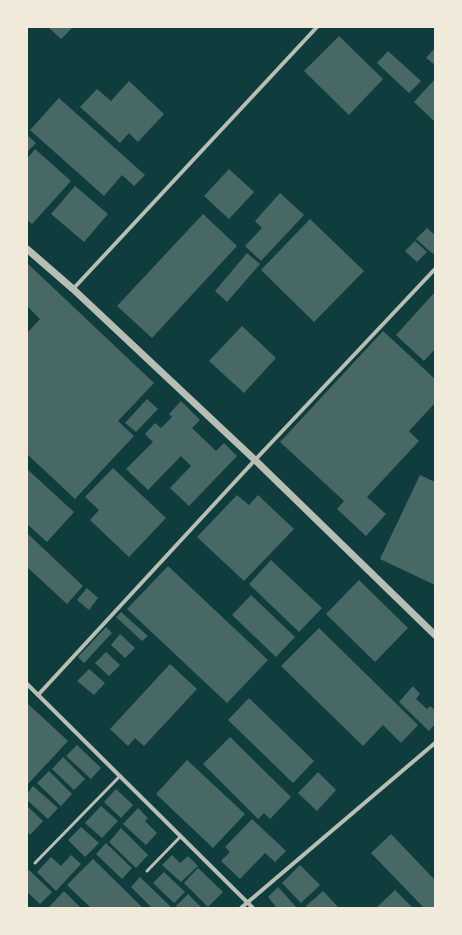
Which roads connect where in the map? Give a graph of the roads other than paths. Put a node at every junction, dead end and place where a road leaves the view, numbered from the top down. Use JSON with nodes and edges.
{"nodes":[{"id":1,"x":316,"y":27,"type":"edge"},
{"id":2,"x":27,"y":249,"type":"edge"},
{"id":3,"x":435,"y":269,"type":"edge"},
{"id":4,"x":73,"y":289,"type":"junction"},
{"id":5,"x":255,"y":460,"type":"junction"},
{"id":6,"x":435,"y":635,"type":"edge"},
{"id":7,"x":27,"y":684,"type":"edge"},
{"id":8,"x":38,"y":695,"type":"junction"},
{"id":9,"x":435,"y":742,"type":"edge"},
{"id":10,"x":120,"y":776,"type":"junction"},
{"id":11,"x":181,"y":836,"type":"junction"},
{"id":12,"x":36,"y":863,"type":"dead end"},
{"id":13,"x":147,"y":871,"type":"dead end"},
{"id":14,"x":248,"y":901,"type":"junction"},
{"id":15,"x":241,"y":908,"type":"edge"},
{"id":16,"x":253,"y":908,"type":"edge"}],
"edges":[{"from":1,"to":4,"type":"street"},
{"from":2,"to":4,"type":"street"},
{"from":3,"to":5,"type":"street"},
{"from":4,"to":5,"type":"street"},
{"from":5,"to":6,"type":"street"},
{"from":5,"to":8,"type":"street"},
{"from":7,"to":8,"type":"street"},
{"from":8,"to":10,"type":"street"},
{"from":9,"to":14,"type":"street"},
{"from":10,"to":11,"type":"street"},
{"from":10,"to":12,"type":"lane"},
{"from":11,"to":13,"type":"lane"},
{"from":11,"to":14,"type":"street"},
{"from":14,"to":15,"type":"street"},
{"from":14,"to":16,"type":"street"}]}
